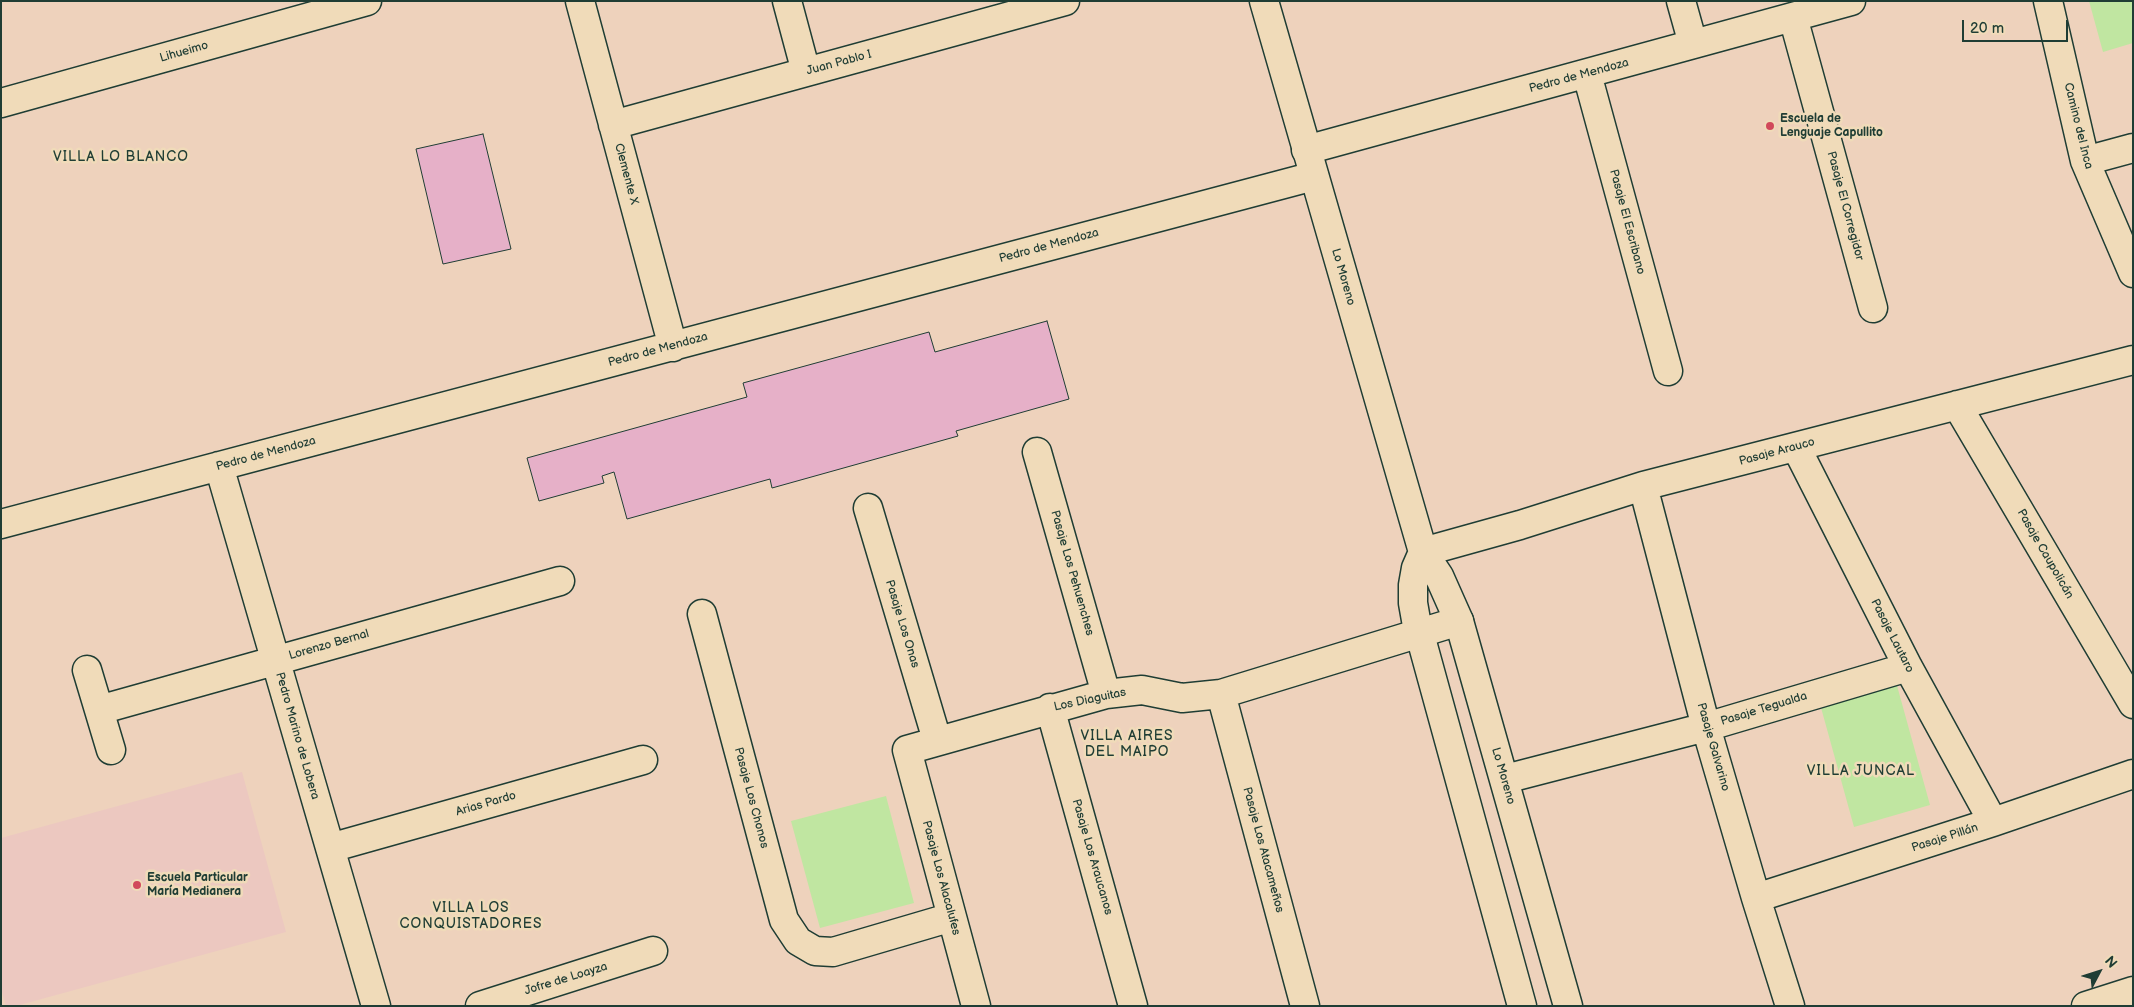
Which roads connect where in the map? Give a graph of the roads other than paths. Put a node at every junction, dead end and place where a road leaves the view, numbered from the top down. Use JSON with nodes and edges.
{"nodes":[{"id":1,"x":367,"y":1,"type":"edge"},
{"id":2,"x":580,"y":1,"type":"edge"},
{"id":3,"x":787,"y":1,"type":"edge"},
{"id":4,"x":1065,"y":1,"type":"edge"},
{"id":5,"x":1264,"y":1,"type":"edge"},
{"id":6,"x":1681,"y":1,"type":"edge"},
{"id":7,"x":1851,"y":1,"type":"edge"},
{"id":8,"x":2048,"y":1,"type":"edge"},
{"id":9,"x":989,"y":11,"type":"edge"},
{"id":10,"x":1793,"y":17,"type":"junction"},
{"id":11,"x":1693,"y":44,"type":"junction"},
{"id":12,"x":806,"y":72,"type":"junction"},
{"id":13,"x":1587,"y":74,"type":"junction"},
{"id":14,"x":1,"y":103,"type":"edge"},
{"id":15,"x":613,"y":125,"type":"junction"},
{"id":16,"x":2133,"y":148,"type":"edge"},
{"id":17,"x":1306,"y":150,"type":"junction"},
{"id":18,"x":2085,"y":161,"type":"junction"},
{"id":19,"x":1314,"y":176,"type":"junction"},
{"id":20,"x":2133,"y":273,"type":"edge"},
{"id":21,"x":1873,"y":308,"type":"dead end"},
{"id":22,"x":673,"y":347,"type":"junction"},
{"id":23,"x":2133,"y":360,"type":"edge"},
{"id":24,"x":1668,"y":371,"type":"dead end"},
{"id":25,"x":1957,"y":405,"type":"junction"},
{"id":26,"x":1796,"y":447,"type":"junction"},
{"id":27,"x":1037,"y":452,"type":"dead end"},
{"id":28,"x":219,"y":466,"type":"junction"},
{"id":29,"x":1643,"y":486,"type":"junction"},
{"id":30,"x":868,"y":508,"type":"dead end"},
{"id":31,"x":1,"y":524,"type":"edge"},
{"id":32,"x":1423,"y":552,"type":"junction"},
{"id":33,"x":560,"y":581,"type":"dead end"},
{"id":34,"x":702,"y":614,"type":"dead end"},
{"id":35,"x":1460,"y":622,"type":"junction"},
{"id":36,"x":1420,"y":634,"type":"junction"},
{"id":37,"x":275,"y":660,"type":"junction"},
{"id":38,"x":1908,"y":667,"type":"junction"},
{"id":39,"x":87,"y":670,"type":"dead end"},
{"id":40,"x":1106,"y":694,"type":"junction"},
{"id":41,"x":1220,"y":694,"type":"junction"},
{"id":42,"x":2133,"y":704,"type":"edge"},
{"id":43,"x":1050,"y":708,"type":"junction"},
{"id":44,"x":99,"y":710,"type":"junction"},
{"id":45,"x":1706,"y":727,"type":"junction"},
{"id":46,"x":937,"y":740,"type":"junction"},
{"id":47,"x":111,"y":750,"type":"dead end"},
{"id":48,"x":907,"y":750,"type":"joint"},
{"id":49,"x":643,"y":760,"type":"dead end"},
{"id":50,"x":2133,"y":774,"type":"edge"},
{"id":51,"x":1504,"y":779,"type":"junction"},
{"id":52,"x":1993,"y":822,"type":"junction"},
{"id":53,"x":330,"y":848,"type":"junction"},
{"id":54,"x":1756,"y":898,"type":"junction"},
{"id":55,"x":952,"y":917,"type":"junction"},
{"id":56,"x":653,"y":951,"type":"dead end"},
{"id":57,"x":2133,"y":991,"type":"edge"},
{"id":58,"x":376,"y":1006,"type":"edge"},
{"id":59,"x":480,"y":1006,"type":"edge"},
{"id":60,"x":976,"y":1006,"type":"edge"},
{"id":61,"x":1133,"y":1006,"type":"edge"},
{"id":62,"x":1305,"y":1006,"type":"edge"},
{"id":63,"x":1522,"y":1006,"type":"edge"},
{"id":64,"x":1568,"y":1006,"type":"edge"},
{"id":65,"x":1790,"y":1006,"type":"edge"},
{"id":66,"x":2086,"y":1006,"type":"edge"}],
"edges":[{"from":1,"to":14,"type":"street","name":"Lihueimo"},
{"from":2,"to":15,"type":"street","name":"Clemente X"},
{"from":3,"to":12,"type":"street"},
{"from":4,"to":9,"type":"street","name":"Juan Pablo I"},
{"from":5,"to":17,"type":"street","name":"Lo Moreno"},
{"from":6,"to":11,"type":"street"},
{"from":7,"to":10,"type":"street","name":"Pedro de Mendoza"},
{"from":8,"to":18,"type":"street","name":"Camino del Inca"},
{"from":9,"to":12,"type":"street","name":"Juan Pablo I"},
{"from":10,"to":11,"type":"street","name":"Pedro de Mendoza"},
{"from":10,"to":21,"type":"street","name":"Pasaje El Corregidor"},
{"from":11,"to":13,"type":"street","name":"Pedro de Mendoza"},
{"from":12,"to":15,"type":"street","name":"Juan Pablo I"},
{"from":13,"to":17,"type":"street","name":"Pedro de Mendoza"},
{"from":13,"to":24,"type":"street","name":"Pasaje El Escribano"},
{"from":15,"to":22,"type":"street","name":"Clemente X"},
{"from":16,"to":18,"type":"street"},
{"from":17,"to":19,"type":"street","name":"Lo Moreno"},
{"from":18,"to":20,"type":"street","name":"Camino del Inca"},
{"from":19,"to":22,"type":"street","name":"Pedro de Mendoza"},
{"from":19,"to":32,"type":"street","name":"Lo Moreno"},
{"from":22,"to":28,"type":"street","name":"Pedro de Mendoza"},
{"from":23,"to":25,"type":"street","name":"Pasaje Arauco"},
{"from":25,"to":26,"type":"street","name":"Pasaje Arauco"},
{"from":25,"to":42,"type":"street","name":"Pasaje Caupolicán"},
{"from":26,"to":29,"type":"street","name":"Pasaje Arauco"},
{"from":26,"to":38,"type":"street","name":"Pasaje Lautaro"},
{"from":27,"to":40,"type":"street","name":"Pasaje Los Pehuenches"},
{"from":28,"to":31,"type":"street","name":"Pedro de Mendoza"},
{"from":28,"to":37,"type":"street","name":"Pedro Marino de Lobera"},
{"from":29,"to":32,"type":"street","name":"Pasaje Arauco"},
{"from":29,"to":45,"type":"street","name":"Pasaje Galvarino"},
{"from":30,"to":46,"type":"street","name":"Pasaje Los Onas"},
{"from":32,"to":35,"type":"street","name":"Lo Moreno"},
{"from":32,"to":36,"type":"street"},
{"from":33,"to":37,"type":"street","name":"Lorenzo Bernal"},
{"from":34,"to":55,"type":"street","name":"Pasaje Los Chonos"},
{"from":35,"to":36,"type":"street","name":"Los Diaguitas"},
{"from":35,"to":51,"type":"street","name":"Lo Moreno"},
{"from":36,"to":41,"type":"street","name":"Los Diaguitas"},
{"from":36,"to":63,"type":"street"},
{"from":37,"to":44,"type":"street","name":"Lorenzo Bernal"},
{"from":37,"to":53,"type":"street","name":"Pedro Marino de Lobera"},
{"from":38,"to":45,"type":"street","name":"Pasaje Tegualda"},
{"from":38,"to":52,"type":"street","name":"Pasaje Lautaro"},
{"from":39,"to":44,"type":"street"},
{"from":40,"to":41,"type":"street","name":"Los Diaguitas"},
{"from":40,"to":43,"type":"street","name":"Los Diaguitas"},
{"from":41,"to":62,"type":"street","name":"Pasaje Los Atacameños"},
{"from":43,"to":46,"type":"street","name":"Los Diaguitas"},
{"from":43,"to":61,"type":"street","name":"Pasaje Los Araucanos"},
{"from":44,"to":47,"type":"street"},
{"from":45,"to":51,"type":"street","name":"Pasaje Tegualda"},
{"from":45,"to":54,"type":"street","name":"Pasaje Galvarino"},
{"from":46,"to":48,"type":"street","name":"Los Diaguitas"},
{"from":48,"to":55,"type":"street","name":"Pasaje Los Alacalufes"},
{"from":49,"to":53,"type":"street","name":"Arias Pardo"},
{"from":50,"to":52,"type":"street","name":"Pasaje Pillán"},
{"from":51,"to":64,"type":"street","name":"Lo Moreno"},
{"from":52,"to":54,"type":"street","name":"Pasaje Pillán"},
{"from":53,"to":58,"type":"street","name":"Pedro Marino de Lobera"},
{"from":54,"to":65,"type":"street","name":"Pasaje Galvarino"},
{"from":55,"to":60,"type":"street","name":"Pasaje Los Alacalufes"},
{"from":56,"to":59,"type":"street","name":"Jofre de Loayza"},
{"from":57,"to":66,"type":"street"}]}
